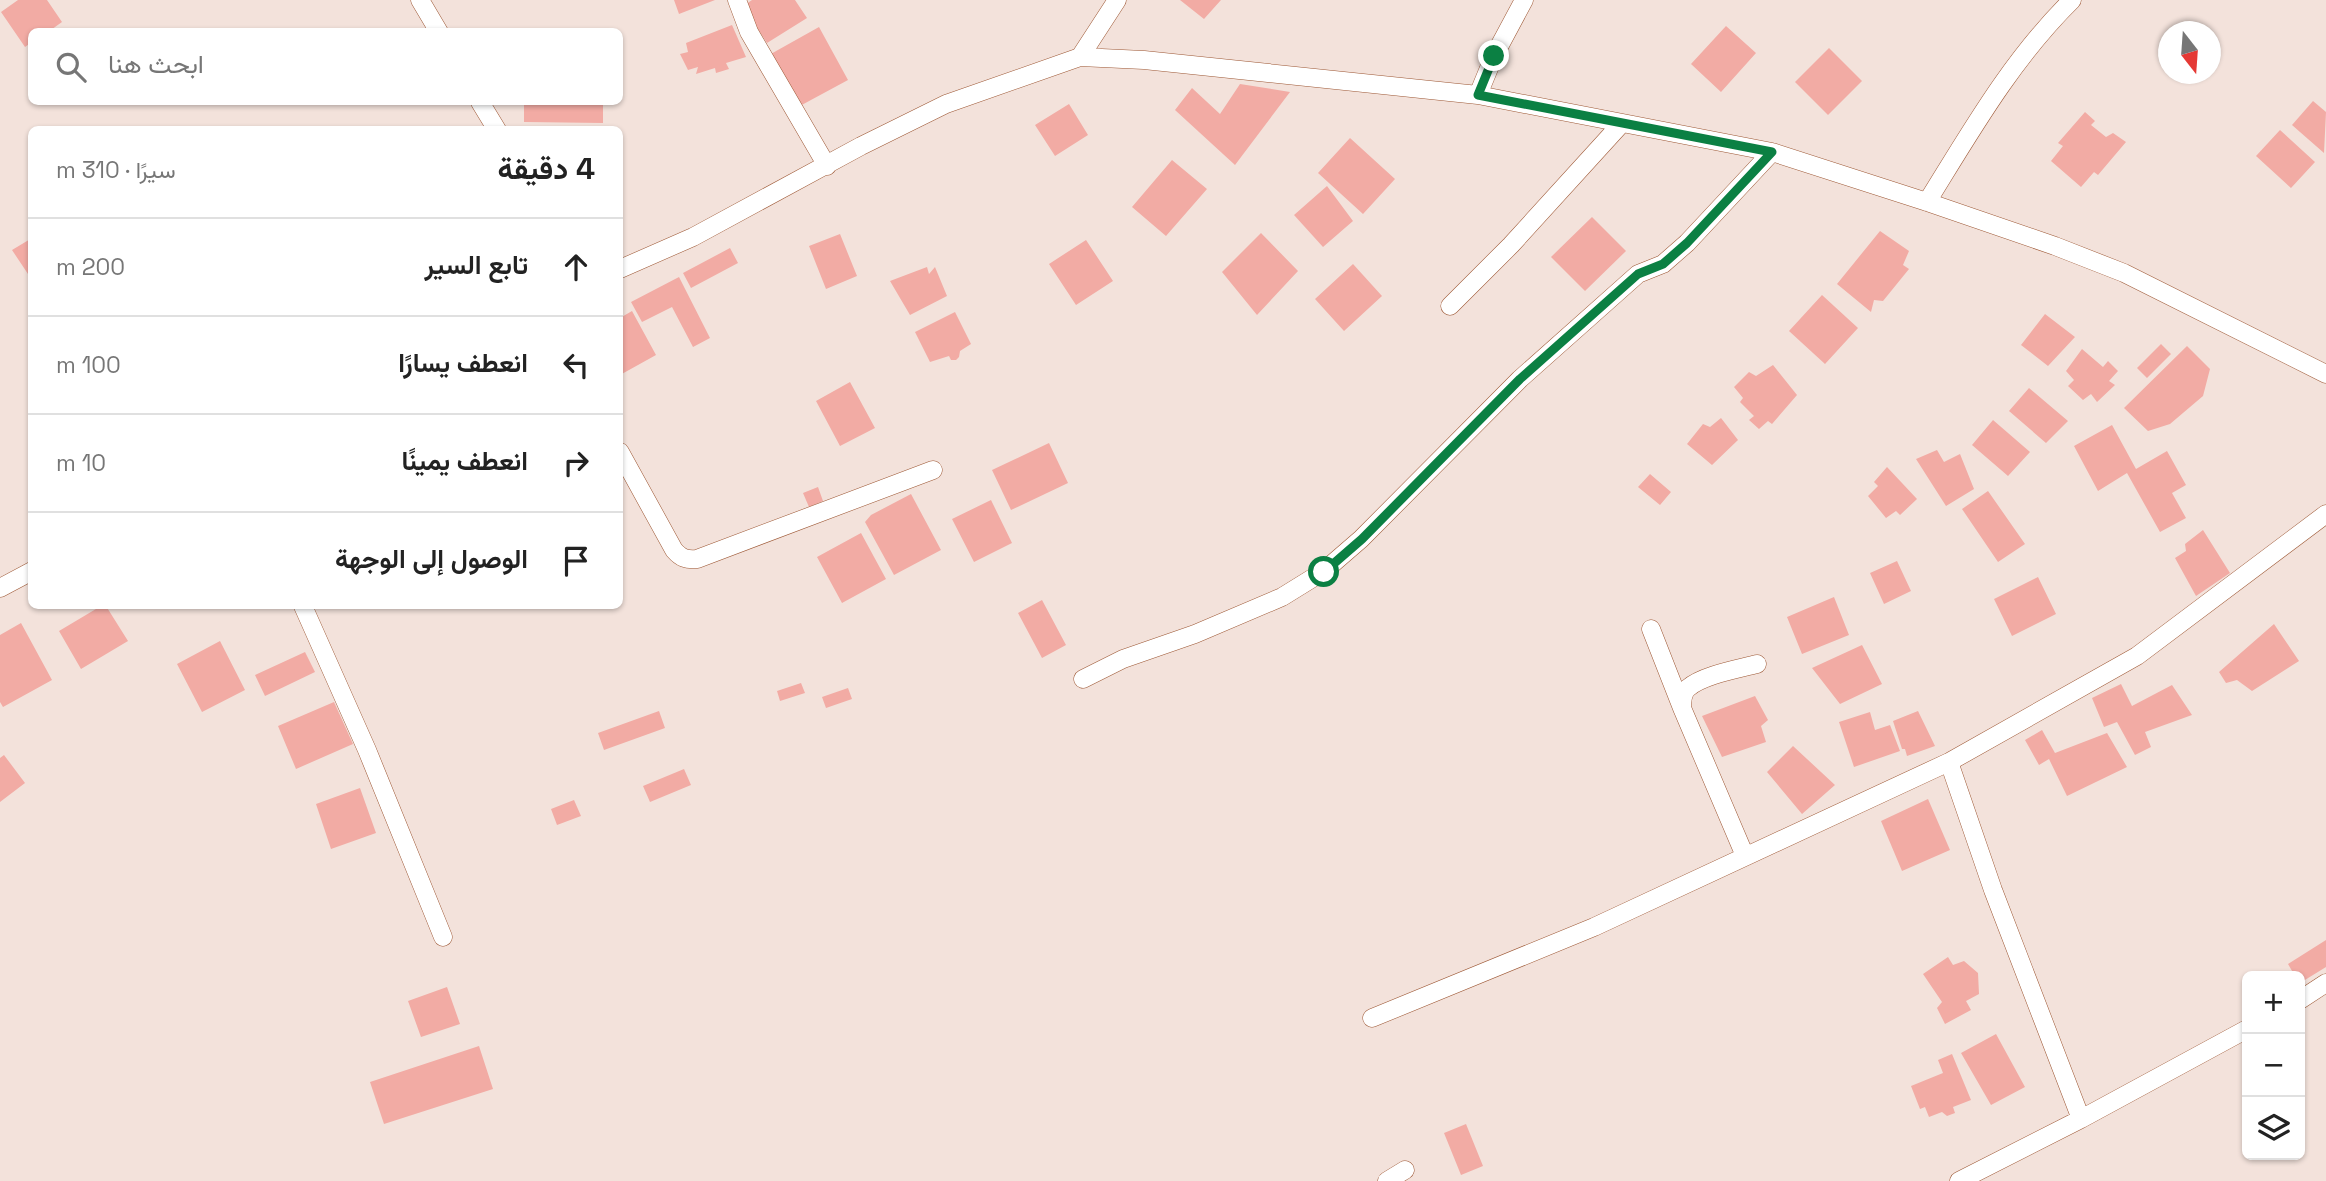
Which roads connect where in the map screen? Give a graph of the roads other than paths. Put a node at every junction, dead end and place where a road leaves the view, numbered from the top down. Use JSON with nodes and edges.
{"nodes":[{"id":1,"x":421,"y":0,"type":"edge"},
{"id":2,"x":737,"y":0,"type":"edge"},
{"id":3,"x":1117,"y":0,"type":"edge"},
{"id":4,"x":1524,"y":0,"type":"edge"},
{"id":5,"x":2072,"y":0,"type":"edge"},
{"id":6,"x":437,"y":28,"type":"edge"},
{"id":7,"x":1080,"y":57,"type":"junction"},
{"id":8,"x":1478,"y":95,"type":"junction"},
{"id":9,"x":482,"y":105,"type":"edge"},
{"id":10,"x":1622,"y":123,"type":"junction"},
{"id":11,"x":495,"y":126,"type":"edge"},
{"id":12,"x":1772,"y":152,"type":"junction"},
{"id":13,"x":827,"y":166,"type":"junction"},
{"id":14,"x":1927,"y":202,"type":"junction"},
{"id":15,"x":623,"y":268,"type":"edge"},
{"id":16,"x":1450,"y":306,"type":"dead end"},
{"id":17,"x":2326,"y":374,"type":"edge"},
{"id":18,"x":623,"y":457,"type":"edge"},
{"id":19,"x":933,"y":470,"type":"dead end"},
{"id":20,"x":2326,"y":514,"type":"edge"},
{"id":21,"x":28,"y":573,"type":"edge"},
{"id":22,"x":0,"y":588,"type":"edge"},
{"id":23,"x":304,"y":609,"type":"edge"},
{"id":24,"x":1651,"y":629,"type":"dead end"},
{"id":25,"x":1757,"y":664,"type":"dead end"},
{"id":26,"x":1083,"y":678,"type":"dead end"},
{"id":27,"x":1682,"y":708,"type":"junction"},
{"id":28,"x":1949,"y":762,"type":"junction"},
{"id":29,"x":1745,"y":856,"type":"junction"},
{"id":30,"x":443,"y":937,"type":"dead end"},
{"id":31,"x":2326,"y":984,"type":"edge"},
{"id":32,"x":2305,"y":997,"type":"edge"},
{"id":33,"x":1372,"y":1018,"type":"dead end"},
{"id":34,"x":2242,"y":1032,"type":"edge"},
{"id":35,"x":2081,"y":1119,"type":"junction"},
{"id":36,"x":1405,"y":1170,"type":"dead end"},
{"id":37,"x":1387,"y":1181,"type":"edge"},
{"id":38,"x":1959,"y":1181,"type":"edge"}],
"edges":[{"from":1,"to":6,"type":"street"},
{"from":2,"to":13,"type":"street"},
{"from":3,"to":7,"type":"street"},
{"from":4,"to":8,"type":"street"},
{"from":5,"to":14,"type":"street"},
{"from":7,"to":8,"type":"street"},
{"from":7,"to":13,"type":"street"},
{"from":8,"to":10,"type":"street"},
{"from":9,"to":11,"type":"street"},
{"from":10,"to":12,"type":"street"},
{"from":10,"to":16,"type":"street"},
{"from":12,"to":14,"type":"street"},
{"from":12,"to":26,"type":"street"},
{"from":13,"to":15,"type":"street"},
{"from":14,"to":17,"type":"street"},
{"from":18,"to":19,"type":"street"},
{"from":20,"to":28,"type":"street"},
{"from":21,"to":22,"type":"street"},
{"from":23,"to":30,"type":"street"},
{"from":24,"to":27,"type":"street"},
{"from":25,"to":27,"type":"street"},
{"from":27,"to":29,"type":"street"},
{"from":28,"to":29,"type":"street"},
{"from":28,"to":35,"type":"street"},
{"from":29,"to":33,"type":"street"},
{"from":31,"to":32,"type":"street"},
{"from":34,"to":35,"type":"street"},
{"from":35,"to":38,"type":"street"},
{"from":36,"to":37,"type":"street"}]}
